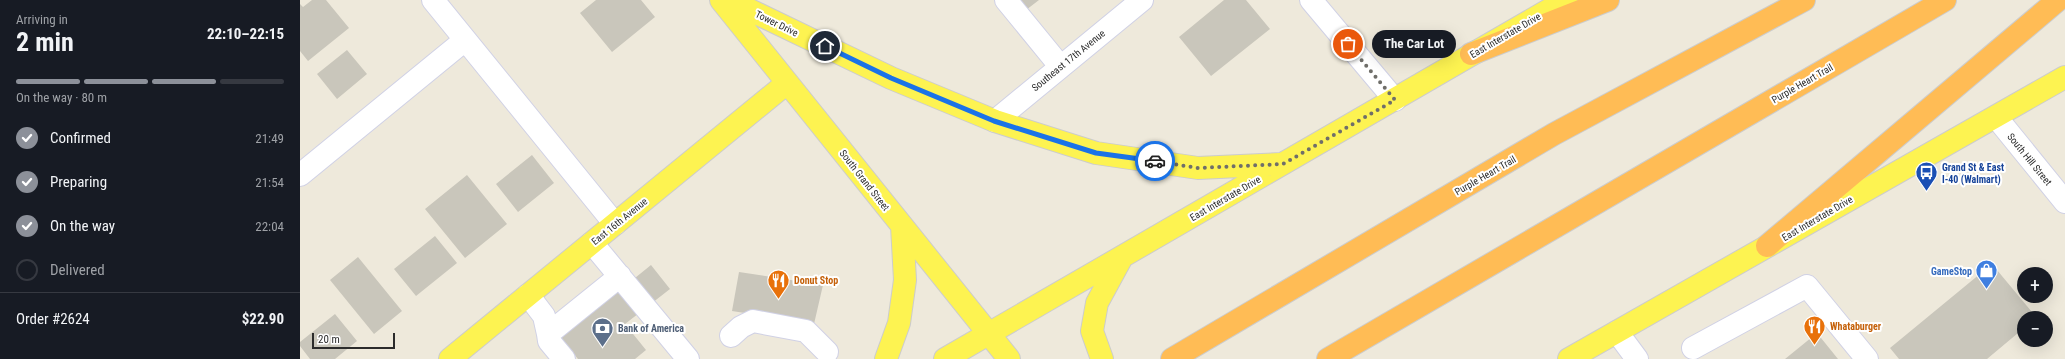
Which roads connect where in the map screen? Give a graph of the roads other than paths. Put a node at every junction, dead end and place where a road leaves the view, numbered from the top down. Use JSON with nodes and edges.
{"nodes":[{"id":1,"x":433,"y":0,"type":"edge"},
{"id":2,"x":720,"y":0,"type":"edge"},
{"id":3,"x":729,"y":0,"type":"edge"},
{"id":4,"x":1006,"y":0,"type":"edge"},
{"id":5,"x":1142,"y":0,"type":"edge"},
{"id":6,"x":1311,"y":0,"type":"edge"},
{"id":7,"x":1566,"y":0,"type":"edge"},
{"id":8,"x":1608,"y":0,"type":"edge"},
{"id":9,"x":1804,"y":0,"type":"edge"},
{"id":10,"x":1945,"y":0,"type":"edge"},
{"id":11,"x":2058,"y":0,"type":"edge"},
{"id":12,"x":465,"y":40,"type":"junction"},
{"id":13,"x":1471,"y":54,"type":"junction"},
{"id":14,"x":1060,"y":66,"type":"junction"},
{"id":15,"x":2065,"y":77,"type":"edge"},
{"id":16,"x":787,"y":83,"type":"junction"},
{"id":17,"x":1395,"y":100,"type":"junction"},
{"id":18,"x":1996,"y":117,"type":"junction"},
{"id":19,"x":994,"y":121,"type":"junction"},
{"id":20,"x":1283,"y":164,"type":"junction"},
{"id":21,"x":300,"y":175,"type":"edge"},
{"id":22,"x":2065,"y":202,"type":"edge"},
{"id":23,"x":615,"y":224,"type":"junction"},
{"id":24,"x":902,"y":226,"type":"junction"},
{"id":25,"x":592,"y":243,"type":"junction"},
{"id":26,"x":1767,"y":246,"type":"junction"},
{"id":27,"x":1122,"y":257,"type":"junction"},
{"id":28,"x":620,"y":276,"type":"junction"},
{"id":29,"x":528,"y":295,"type":"junction"},
{"id":30,"x":1617,"y":332,"type":"junction"},
{"id":31,"x":548,"y":334,"type":"junction"},
{"id":32,"x":990,"y":334,"type":"junction"},
{"id":33,"x":731,"y":336,"type":"dead end"},
{"id":34,"x":1693,"y":348,"type":"dead end"},
{"id":35,"x":827,"y":352,"type":"dead end"},
{"id":36,"x":450,"y":359,"type":"edge"},
{"id":37,"x":564,"y":359,"type":"edge"},
{"id":38,"x":688,"y":359,"type":"edge"},
{"id":39,"x":886,"y":359,"type":"edge"},
{"id":40,"x":945,"y":359,"type":"edge"},
{"id":41,"x":1009,"y":359,"type":"edge"},
{"id":42,"x":1102,"y":359,"type":"edge"},
{"id":43,"x":1172,"y":359,"type":"edge"},
{"id":44,"x":1328,"y":359,"type":"edge"},
{"id":45,"x":1569,"y":359,"type":"edge"},
{"id":46,"x":1637,"y":359,"type":"edge"},
{"id":47,"x":1867,"y":359,"type":"edge"}],
"edges":[{"from":1,"to":12,"type":"street"},
{"from":2,"to":16,"type":"main road","name":"South Grand Street"},
{"from":3,"to":19,"type":"main road","name":"Tower Drive"},
{"from":4,"to":14,"type":"street"},
{"from":5,"to":14,"type":"street","name":"Southeast 17th Avenue"},
{"from":6,"to":17,"type":"street"},
{"from":7,"to":13,"type":"main road","name":"East Interstate Drive"},
{"from":8,"to":13,"type":"highway"},
{"from":9,"to":43,"type":"highway","name":"Purple Heart Trail"},
{"from":10,"to":44,"type":"highway","name":"Purple Heart Trail"},
{"from":11,"to":26,"type":"highway"},
{"from":12,"to":21,"type":"street"},
{"from":12,"to":23,"type":"street"},
{"from":13,"to":17,"type":"main road","name":"East Interstate Drive"},
{"from":14,"to":19,"type":"street","name":"Southeast 17th Avenue"},
{"from":15,"to":18,"type":"main road","name":"East Interstate Drive"},
{"from":16,"to":23,"type":"main road","name":"East 16th Avenue"},
{"from":16,"to":24,"type":"main road","name":"South Grand Street"},
{"from":17,"to":20,"type":"main road","name":"East Interstate Drive"},
{"from":18,"to":22,"type":"street","name":"South Hill Street"},
{"from":18,"to":26,"type":"main road","name":"East Interstate Drive"},
{"from":19,"to":20,"type":"main road","name":"Tower Drive"},
{"from":20,"to":27,"type":"main road","name":"East Interstate Drive"},
{"from":23,"to":25,"type":"main road","name":"East 16th Avenue"},
{"from":24,"to":32,"type":"main road","name":"South Grand Street"},
{"from":24,"to":39,"type":"main road"},
{"from":25,"to":28,"type":"street"},
{"from":25,"to":29,"type":"main road","name":"East 16th Avenue"},
{"from":26,"to":30,"type":"main road","name":"East Interstate Drive"},
{"from":27,"to":32,"type":"main road","name":"East Interstate Drive"},
{"from":27,"to":42,"type":"main road"},
{"from":28,"to":31,"type":"street"},
{"from":28,"to":38,"type":"street"},
{"from":29,"to":31,"type":"street"},
{"from":29,"to":36,"type":"main road","name":"East 16th Avenue"},
{"from":30,"to":45,"type":"main road","name":"East Interstate Drive"},
{"from":30,"to":46,"type":"street"},
{"from":31,"to":37,"type":"street"},
{"from":32,"to":40,"type":"main road","name":"East Interstate Drive"},
{"from":32,"to":41,"type":"main road","name":"South Grand Street"},
{"from":33,"to":35,"type":"street"},
{"from":34,"to":47,"type":"street"}]}
